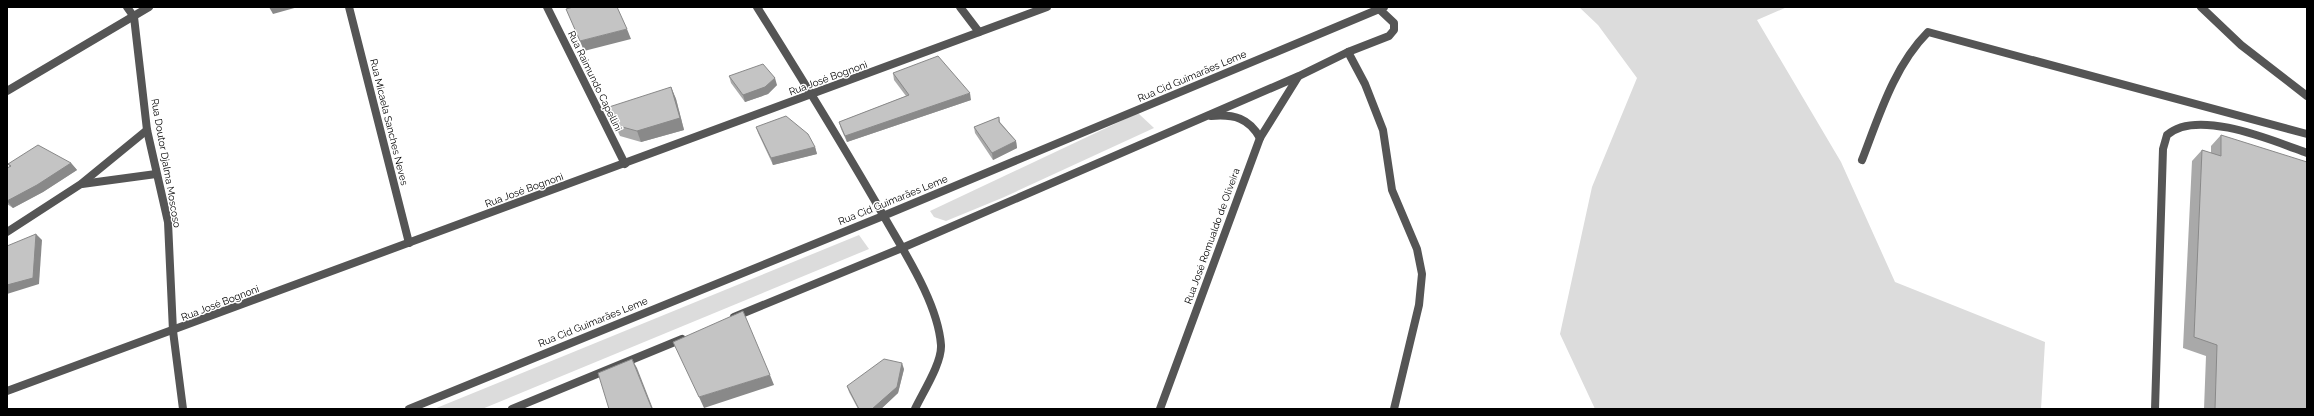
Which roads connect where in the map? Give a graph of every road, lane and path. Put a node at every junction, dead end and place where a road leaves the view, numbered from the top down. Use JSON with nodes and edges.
{"nodes":[{"id":1,"x":127,"y":7,"type":"edge"},
{"id":2,"x":149,"y":7,"type":"edge"},
{"id":3,"x":349,"y":7,"type":"edge"},
{"id":4,"x":547,"y":7,"type":"edge"},
{"id":5,"x":757,"y":7,"type":"edge"},
{"id":6,"x":960,"y":7,"type":"edge"},
{"id":7,"x":1047,"y":7,"type":"edge"},
{"id":8,"x":2201,"y":7,"type":"edge"},
{"id":9,"x":1380,"y":8,"type":"edge"},
{"id":10,"x":134,"y":17,"type":"junction"},
{"id":11,"x":979,"y":32,"type":"junction"},
{"id":12,"x":1348,"y":52,"type":"junction"},
{"id":13,"x":1299,"y":76,"type":"junction"},
{"id":14,"x":7,"y":91,"type":"edge"},
{"id":15,"x":812,"y":94,"type":"junction"},
{"id":16,"x":2307,"y":96,"type":"edge"},
{"id":17,"x":1198,"y":118,"type":"junction"},
{"id":18,"x":147,"y":130,"type":"junction"},
{"id":19,"x":2307,"y":134,"type":"edge"},
{"id":20,"x":1260,"y":138,"type":"junction"},
{"id":21,"x":2307,"y":153,"type":"edge"},
{"id":22,"x":1862,"y":160,"type":"dead end"},
{"id":23,"x":625,"y":164,"type":"junction"},
{"id":24,"x":156,"y":174,"type":"junction"},
{"id":25,"x":81,"y":184,"type":"junction"},
{"id":26,"x":883,"y":216,"type":"junction"},
{"id":27,"x":7,"y":232,"type":"edge"},
{"id":28,"x":409,"y":243,"type":"junction"},
{"id":29,"x":902,"y":248,"type":"junction"},
{"id":30,"x":725,"y":321,"type":"edge"},
{"id":31,"x":173,"y":331,"type":"junction"},
{"id":32,"x":688,"y":336,"type":"edge"},
{"id":33,"x":7,"y":390,"type":"edge"},
{"id":34,"x":183,"y":409,"type":"edge"},
{"id":35,"x":409,"y":409,"type":"edge"},
{"id":36,"x":512,"y":409,"type":"edge"},
{"id":37,"x":915,"y":409,"type":"edge"},
{"id":38,"x":1160,"y":409,"type":"edge"},
{"id":39,"x":1394,"y":409,"type":"edge"},
{"id":40,"x":2155,"y":409,"type":"edge"}],
"edges":[{"from":1,"to":10,"type":"street"},
{"from":2,"to":10,"type":"street"},
{"from":3,"to":28,"type":"street","name":"Rua Micaela Sanches Neves"},
{"from":4,"to":23,"type":"street","name":"Rua Raimundo Capellini"},
{"from":5,"to":15,"type":"street"},
{"from":6,"to":11,"type":"street"},
{"from":7,"to":11,"type":"street","name":"Rua José Bognoni"},
{"from":8,"to":16,"type":"street"},
{"from":9,"to":12,"type":"street"},
{"from":9,"to":26,"type":"street","name":"Rua Cid Guimarães Leme"},
{"from":10,"to":14,"type":"street"},
{"from":10,"to":18,"type":"street","name":"Rua Doutor Djalma Moscoso"},
{"from":11,"to":15,"type":"street","name":"Rua José Bognoni"},
{"from":12,"to":13,"type":"street"},
{"from":12,"to":39,"type":"street"},
{"from":13,"to":17,"type":"street"},
{"from":13,"to":20,"type":"street","name":"Rua José Romualdo de Oliveira"},
{"from":15,"to":23,"type":"street","name":"Rua José Bognoni"},
{"from":15,"to":26,"type":"street"},
{"from":17,"to":20,"type":"street"},
{"from":17,"to":29,"type":"street"},
{"from":18,"to":24,"type":"street","name":"Rua Doutor Djalma Moscoso"},
{"from":18,"to":25,"type":"street"},
{"from":19,"to":22,"type":"street"},
{"from":20,"to":38,"type":"street","name":"Rua José Romualdo de Oliveira"},
{"from":21,"to":40,"type":"street"},
{"from":23,"to":28,"type":"street","name":"Rua José Bognoni"},
{"from":24,"to":25,"type":"street"},
{"from":24,"to":31,"type":"street","name":"Rua Doutor Djalma Moscoso"},
{"from":25,"to":27,"type":"street"},
{"from":26,"to":29,"type":"street"},
{"from":26,"to":35,"type":"street","name":"Rua Cid Guimarães Leme"},
{"from":28,"to":31,"type":"street","name":"Rua José Bognoni"},
{"from":29,"to":30,"type":"street"},
{"from":29,"to":37,"type":"street"},
{"from":31,"to":33,"type":"street","name":"Rua José Bognoni"},
{"from":31,"to":34,"type":"street","name":"Rua Doutor Djalma Moscoso"},
{"from":32,"to":36,"type":"street"}]}
